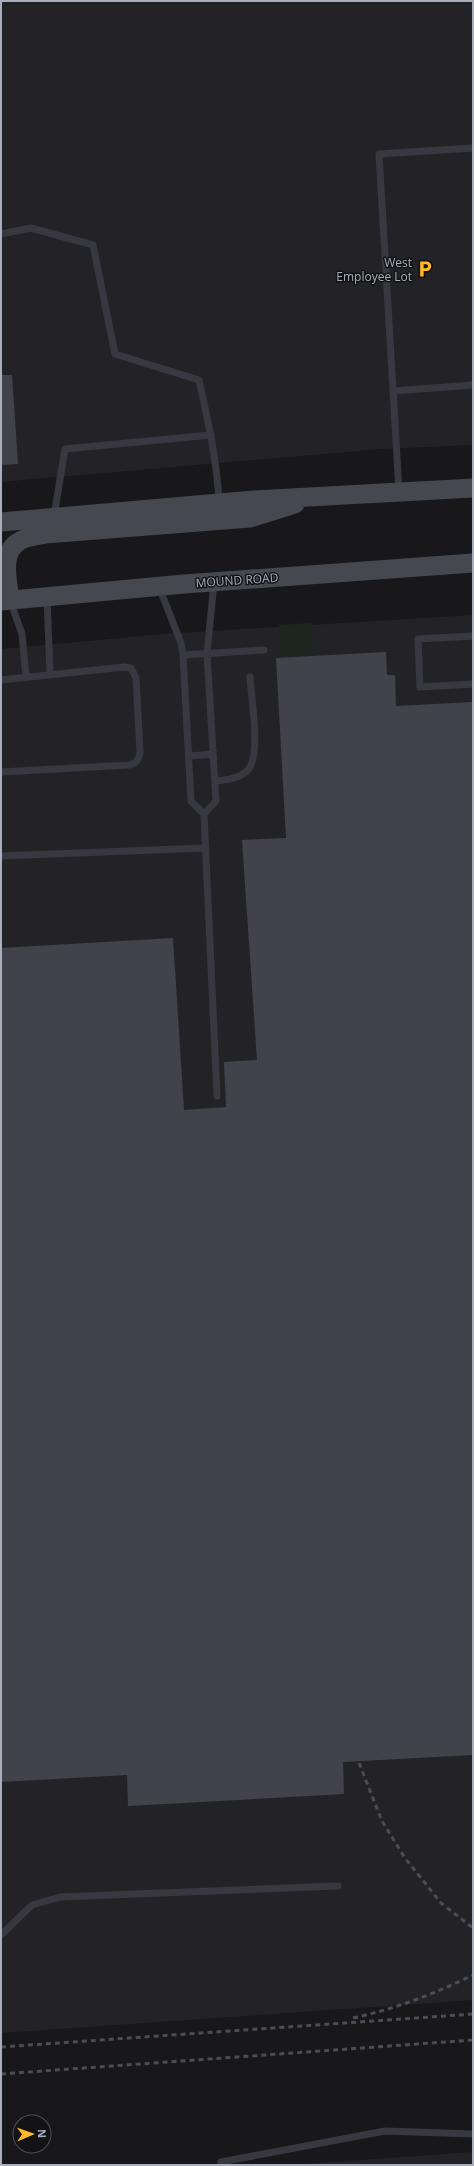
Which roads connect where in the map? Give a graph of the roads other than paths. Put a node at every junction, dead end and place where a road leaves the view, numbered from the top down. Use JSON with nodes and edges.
{"nodes":[{"id":1,"x":473,"y":148,"type":"edge"},
{"id":2,"x":1,"y":234,"type":"edge"},
{"id":3,"x":473,"y":385,"type":"edge"},
{"id":4,"x":393,"y":390,"type":"junction"},
{"id":5,"x":211,"y":435,"type":"junction"},
{"id":6,"x":473,"y":488,"type":"edge"},
{"id":7,"x":400,"y":492,"type":"junction"},
{"id":8,"x":321,"y":496,"type":"junction"},
{"id":9,"x":219,"y":503,"type":"junction"},
{"id":10,"x":53,"y":518,"type":"junction"},
{"id":11,"x":1,"y":522,"type":"edge"},
{"id":12,"x":473,"y":563,"type":"edge"},
{"id":13,"x":214,"y":582,"type":"junction"},
{"id":14,"x":159,"y":586,"type":"junction"},
{"id":15,"x":47,"y":597,"type":"junction"},
{"id":16,"x":6,"y":600,"type":"edge"},
{"id":17,"x":473,"y":636,"type":"edge"},
{"id":18,"x":264,"y":650,"type":"dead end"},
{"id":19,"x":207,"y":654,"type":"junction"},
{"id":20,"x":183,"y":655,"type":"junction"},
{"id":21,"x":50,"y":674,"type":"junction"},
{"id":22,"x":26,"y":677,"type":"junction"},
{"id":23,"x":250,"y":677,"type":"dead end"},
{"id":24,"x":1,"y":680,"type":"edge"},
{"id":25,"x":473,"y":684,"type":"edge"},
{"id":26,"x":213,"y":754,"type":"junction"},
{"id":27,"x":190,"y":756,"type":"junction"},
{"id":28,"x":1,"y":772,"type":"edge"},
{"id":29,"x":214,"y":781,"type":"junction"},
{"id":30,"x":204,"y":814,"type":"junction"},
{"id":31,"x":205,"y":848,"type":"junction"},
{"id":32,"x":1,"y":856,"type":"edge"},
{"id":33,"x":217,"y":1096,"type":"dead end"},
{"id":34,"x":338,"y":1886,"type":"dead end"},
{"id":35,"x":1,"y":1935,"type":"edge"},
{"id":36,"x":473,"y":2134,"type":"edge"},
{"id":37,"x":221,"y":2162,"type":"dead end"}],
"edges":[{"from":1,"to":4,"type":"lane"},
{"from":2,"to":5,"type":"lane"},
{"from":3,"to":4,"type":"lane"},
{"from":4,"to":7,"type":"lane"},
{"from":5,"to":9,"type":"lane"},
{"from":5,"to":10,"type":"lane"},
{"from":6,"to":7,"type":"main road"},
{"from":7,"to":8,"type":"main road"},
{"from":8,"to":9,"type":"main road"},
{"from":8,"to":16,"type":"main road"},
{"from":9,"to":10,"type":"main road"},
{"from":10,"to":11,"type":"main road"},
{"from":12,"to":13,"type":"main road","name":"MOUND ROAD"},
{"from":13,"to":14,"type":"main road","name":"MOUND ROAD"},
{"from":13,"to":19,"type":"lane"},
{"from":14,"to":15,"type":"main road","name":"MOUND ROAD"},
{"from":14,"to":20,"type":"lane"},
{"from":15,"to":16,"type":"main road","name":"MOUND ROAD"},
{"from":15,"to":21,"type":"lane"},
{"from":16,"to":22,"type":"lane"},
{"from":17,"to":25,"type":"lane"},
{"from":18,"to":19,"type":"lane"},
{"from":19,"to":20,"type":"lane"},
{"from":19,"to":26,"type":"lane"},
{"from":20,"to":27,"type":"lane"},
{"from":21,"to":22,"type":"lane"},
{"from":21,"to":28,"type":"lane"},
{"from":22,"to":24,"type":"lane"},
{"from":23,"to":29,"type":"lane"},
{"from":26,"to":27,"type":"lane"},
{"from":26,"to":29,"type":"lane"},
{"from":27,"to":30,"type":"lane"},
{"from":29,"to":30,"type":"lane"},
{"from":30,"to":31,"type":"lane"},
{"from":31,"to":32,"type":"lane"},
{"from":31,"to":33,"type":"lane"},
{"from":34,"to":35,"type":"lane"},
{"from":36,"to":37,"type":"lane"}]}
